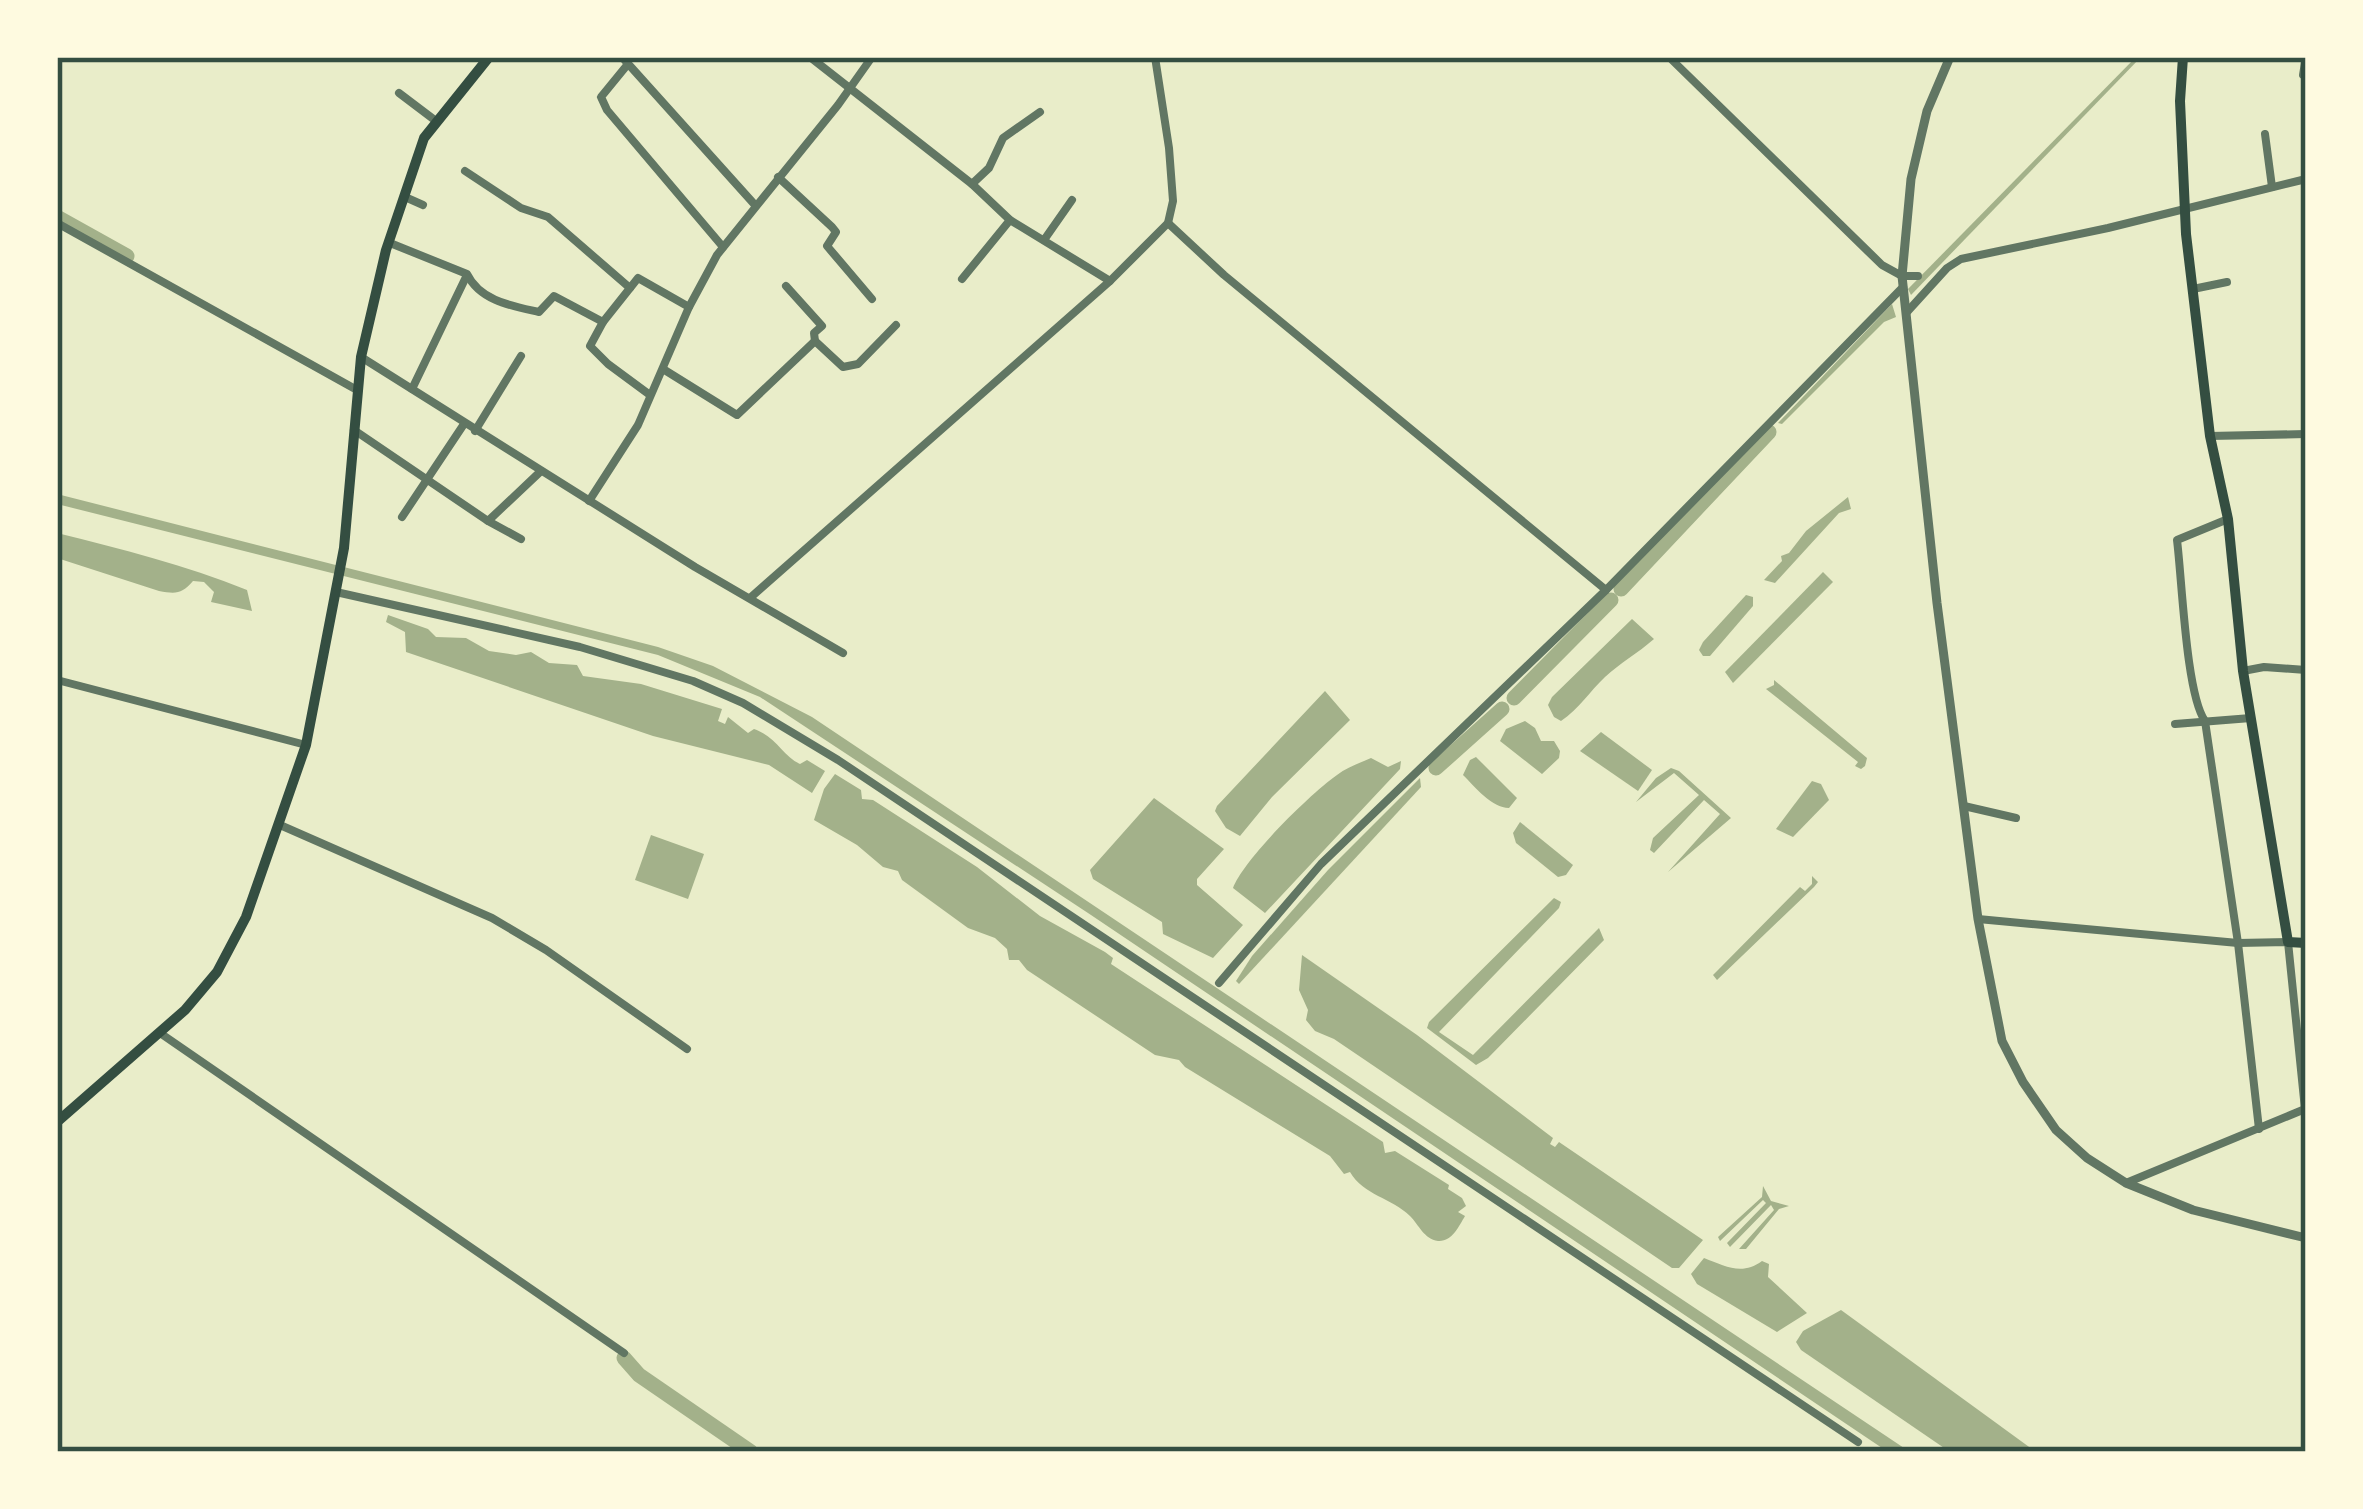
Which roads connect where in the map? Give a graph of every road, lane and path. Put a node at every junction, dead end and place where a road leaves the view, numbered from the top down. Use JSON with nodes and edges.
{"nodes":[{"id":1,"x":489,"y":57,"type":"edge"},
{"id":2,"x":810,"y":57,"type":"edge"},
{"id":3,"x":872,"y":57,"type":"edge"},
{"id":4,"x":1155,"y":57,"type":"edge"},
{"id":5,"x":1669,"y":57,"type":"edge"},
{"id":6,"x":1950,"y":57,"type":"edge"},
{"id":7,"x":2183,"y":57,"type":"edge"},
{"id":8,"x":2306,"y":57,"type":"edge"},
{"id":9,"x":625,"y":61,"type":"edge"},
{"id":10,"x":2303,"y":75,"type":"edge"},
{"id":11,"x":848,"y":90,"type":"junction"},
{"id":12,"x":400,"y":93,"type":"dead end"},
{"id":13,"x":1040,"y":112,"type":"dead end"},
{"id":14,"x":436,"y":121,"type":"junction"},
{"id":15,"x":2266,"y":134,"type":"dead end"},
{"id":16,"x":465,"y":171,"type":"dead end"},
{"id":17,"x":778,"y":177,"type":"junction"},
{"id":18,"x":2306,"y":179,"type":"edge"},
{"id":19,"x":972,"y":184,"type":"junction"},
{"id":20,"x":2272,"y":187,"type":"junction"},
{"id":21,"x":405,"y":196,"type":"junction"},
{"id":22,"x":1072,"y":200,"type":"dead end"},
{"id":23,"x":423,"y":205,"type":"dead end"},
{"id":24,"x":755,"y":205,"type":"junction"},
{"id":25,"x":2185,"y":207,"type":"junction"},
{"id":26,"x":1010,"y":220,"type":"junction"},
{"id":27,"x":57,"y":223,"type":"edge"},
{"id":28,"x":1168,"y":223,"type":"junction"},
{"id":29,"x":1044,"y":240,"type":"junction"},
{"id":30,"x":390,"y":243,"type":"junction"},
{"id":31,"x":723,"y":248,"type":"junction"},
{"id":32,"x":467,"y":274,"type":"junction"},
{"id":33,"x":1918,"y":276,"type":"dead end"},
{"id":34,"x":962,"y":279,"type":"dead end"},
{"id":35,"x":1110,"y":281,"type":"junction"},
{"id":36,"x":1903,"y":281,"type":"junction"},
{"id":37,"x":2228,"y":282,"type":"dead end"},
{"id":38,"x":786,"y":286,"type":"dead end"},
{"id":39,"x":630,"y":288,"type":"junction"},
{"id":40,"x":2189,"y":294,"type":"junction"},
{"id":41,"x":872,"y":299,"type":"dead end"},
{"id":42,"x":689,"y":307,"type":"junction"},
{"id":43,"x":1905,"y":314,"type":"junction"},
{"id":44,"x":603,"y":322,"type":"junction"},
{"id":45,"x":896,"y":325,"type":"dead end"},
{"id":46,"x":815,"y":341,"type":"junction"},
{"id":47,"x":521,"y":356,"type":"dead end"},
{"id":48,"x":361,"y":357,"type":"junction"},
{"id":49,"x":663,"y":368,"type":"junction"},
{"id":50,"x":412,"y":389,"type":"junction"},
{"id":51,"x":357,"y":390,"type":"junction"},
{"id":52,"x":650,"y":394,"type":"junction"},
{"id":53,"x":464,"y":424,"type":"junction"},
{"id":54,"x":353,"y":429,"type":"junction"},
{"id":55,"x":475,"y":431,"type":"junction"},
{"id":56,"x":2306,"y":434,"type":"edge"},
{"id":57,"x":2210,"y":436,"type":"junction"},
{"id":58,"x":541,"y":471,"type":"junction"},
{"id":59,"x":426,"y":480,"type":"junction"},
{"id":60,"x":589,"y":500,"type":"junction"},
{"id":61,"x":402,"y":517,"type":"dead end"},
{"id":62,"x":2228,"y":519,"type":"junction"},
{"id":63,"x":488,"y":520,"type":"junction"},
{"id":64,"x":521,"y":539,"type":"dead end"},
{"id":65,"x":335,"y":590,"type":"junction"},
{"id":66,"x":1606,"y":590,"type":"junction"},
{"id":67,"x":749,"y":598,"type":"junction"},
{"id":68,"x":843,"y":653,"type":"dead end"},
{"id":69,"x":2306,"y":670,"type":"edge"},
{"id":70,"x":2243,"y":671,"type":"junction"},
{"id":71,"x":57,"y":680,"type":"edge"},
{"id":72,"x":2252,"y":718,"type":"junction"},
{"id":73,"x":2205,"y":722,"type":"junction"},
{"id":74,"x":2175,"y":724,"type":"dead end"},
{"id":75,"x":306,"y":745,"type":"junction"},
{"id":76,"x":1964,"y":806,"type":"junction"},
{"id":77,"x":2016,"y":818,"type":"dead end"},
{"id":78,"x":280,"y":825,"type":"junction"},
{"id":79,"x":1978,"y":919,"type":"junction"},
{"id":80,"x":2288,"y":942,"type":"junction"},
{"id":81,"x":2238,"y":943,"type":"junction"},
{"id":82,"x":2306,"y":944,"type":"edge"},
{"id":83,"x":1219,"y":983,"type":"dead end"},
{"id":84,"x":160,"y":1033,"type":"junction"},
{"id":85,"x":687,"y":1049,"type":"dead end"},
{"id":86,"x":2306,"y":1109,"type":"edge"},
{"id":87,"x":2306,"y":1118,"type":"edge"},
{"id":88,"x":57,"y":1122,"type":"edge"},
{"id":89,"x":2259,"y":1129,"type":"junction"},
{"id":90,"x":2126,"y":1183,"type":"junction"},
{"id":91,"x":2306,"y":1238,"type":"edge"},
{"id":92,"x":623,"y":1354,"type":"dead end"},
{"id":93,"x":1858,"y":1442,"type":"dead end"}],
"edges":[{"from":1,"to":14,"type":"main road"},
{"from":2,"to":11,"type":"street"},
{"from":3,"to":11,"type":"street"},
{"from":4,"to":28,"type":"street"},
{"from":5,"to":36,"type":"street"},
{"from":6,"to":36,"type":"street"},
{"from":7,"to":25,"type":"main road"},
{"from":8,"to":10,"type":"street"},
{"from":9,"to":24,"type":"street"},
{"from":9,"to":31,"type":"street"},
{"from":11,"to":17,"type":"street"},
{"from":11,"to":19,"type":"street"},
{"from":12,"to":14,"type":"street"},
{"from":13,"to":19,"type":"street"},
{"from":14,"to":21,"type":"main road"},
{"from":15,"to":20,"type":"street"},
{"from":16,"to":39,"type":"street"},
{"from":17,"to":24,"type":"street"},
{"from":17,"to":41,"type":"street"},
{"from":18,"to":20,"type":"street"},
{"from":19,"to":26,"type":"street"},
{"from":20,"to":25,"type":"street"},
{"from":21,"to":23,"type":"street"},
{"from":21,"to":30,"type":"main road"},
{"from":22,"to":29,"type":"street"},
{"from":24,"to":31,"type":"street"},
{"from":25,"to":40,"type":"main road"},
{"from":25,"to":43,"type":"street"},
{"from":26,"to":29,"type":"street"},
{"from":26,"to":34,"type":"street"},
{"from":27,"to":51,"type":"street"},
{"from":28,"to":35,"type":"street"},
{"from":28,"to":66,"type":"street"},
{"from":29,"to":35,"type":"street"},
{"from":30,"to":32,"type":"street"},
{"from":30,"to":48,"type":"main road"},
{"from":31,"to":42,"type":"street"},
{"from":32,"to":44,"type":"street"},
{"from":32,"to":50,"type":"street"},
{"from":33,"to":36,"type":"street"},
{"from":35,"to":67,"type":"street"},
{"from":36,"to":43,"type":"street"},
{"from":36,"to":66,"type":"street"},
{"from":37,"to":40,"type":"street"},
{"from":38,"to":46,"type":"street"},
{"from":39,"to":42,"type":"street"},
{"from":39,"to":44,"type":"street"},
{"from":40,"to":57,"type":"main road"},
{"from":42,"to":49,"type":"street"},
{"from":43,"to":76,"type":"street"},
{"from":44,"to":52,"type":"street"},
{"from":45,"to":46,"type":"street"},
{"from":46,"to":49,"type":"street"},
{"from":47,"to":55,"type":"street"},
{"from":48,"to":50,"type":"street"},
{"from":48,"to":51,"type":"main road"},
{"from":49,"to":52,"type":"street"},
{"from":50,"to":53,"type":"street"},
{"from":51,"to":54,"type":"main road"},
{"from":52,"to":60,"type":"street"},
{"from":53,"to":55,"type":"street"},
{"from":53,"to":59,"type":"street"},
{"from":54,"to":59,"type":"street"},
{"from":54,"to":65,"type":"main road"},
{"from":55,"to":58,"type":"street"},
{"from":56,"to":57,"type":"street"},
{"from":57,"to":62,"type":"main road"},
{"from":58,"to":60,"type":"street"},
{"from":58,"to":63,"type":"street"},
{"from":59,"to":61,"type":"street"},
{"from":59,"to":63,"type":"street"},
{"from":60,"to":67,"type":"street"},
{"from":62,"to":70,"type":"main road"},
{"from":62,"to":73,"type":"street"},
{"from":63,"to":64,"type":"street"},
{"from":65,"to":75,"type":"main road"},
{"from":65,"to":93,"type":"street"},
{"from":66,"to":83,"type":"street"},
{"from":67,"to":68,"type":"street"},
{"from":69,"to":70,"type":"street"},
{"from":70,"to":72,"type":"main road"},
{"from":71,"to":75,"type":"street"},
{"from":72,"to":73,"type":"street"},
{"from":72,"to":80,"type":"main road"},
{"from":73,"to":74,"type":"street"},
{"from":73,"to":81,"type":"street"},
{"from":75,"to":78,"type":"main road"},
{"from":76,"to":77,"type":"street"},
{"from":76,"to":79,"type":"street"},
{"from":78,"to":84,"type":"main road"},
{"from":78,"to":85,"type":"street"},
{"from":79,"to":81,"type":"street"},
{"from":79,"to":90,"type":"street"},
{"from":80,"to":81,"type":"street"},
{"from":80,"to":82,"type":"main road"},
{"from":80,"to":86,"type":"street"},
{"from":81,"to":89,"type":"street"},
{"from":84,"to":88,"type":"main road"},
{"from":84,"to":92,"type":"street"},
{"from":86,"to":87,"type":"street"},
{"from":86,"to":89,"type":"street"},
{"from":89,"to":90,"type":"street"},
{"from":90,"to":91,"type":"street"}]}
